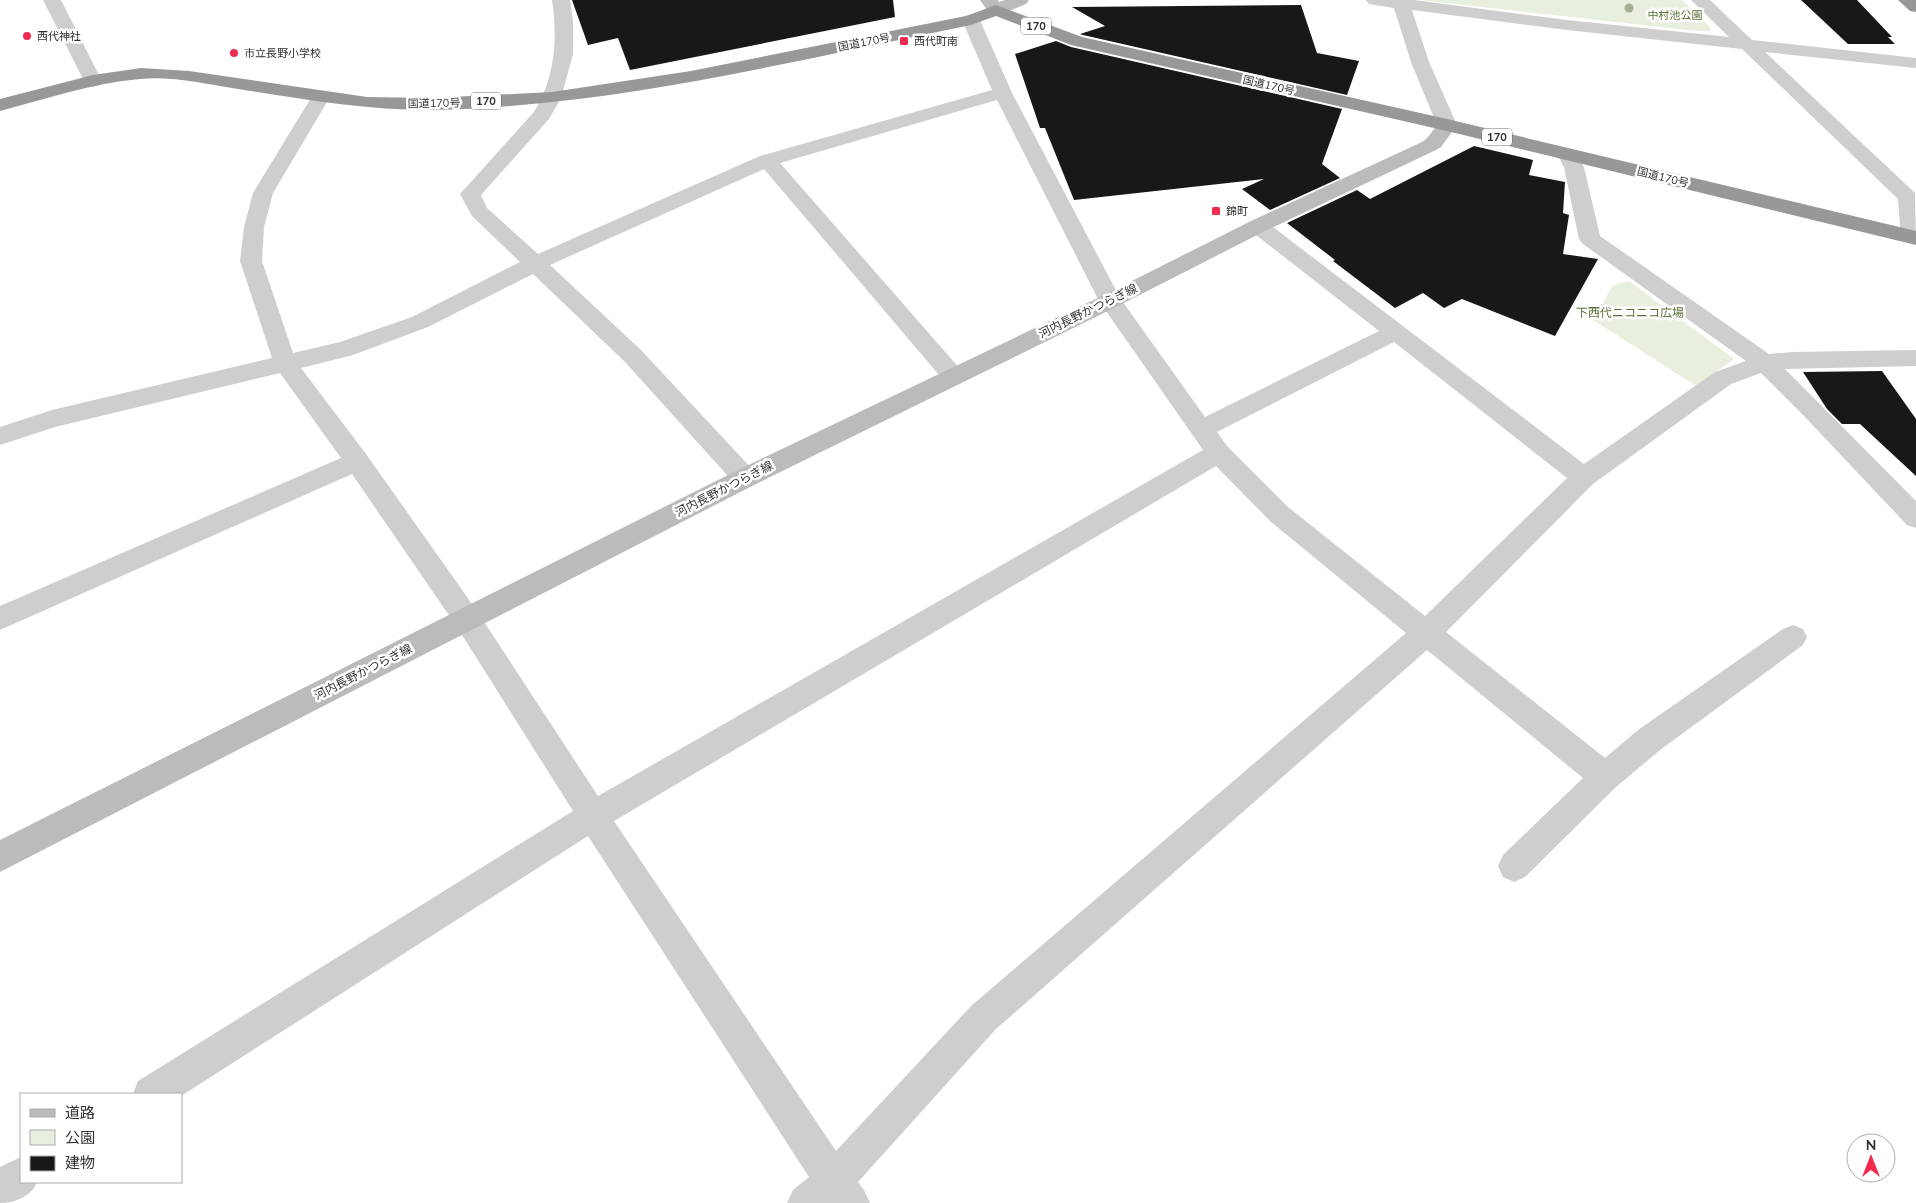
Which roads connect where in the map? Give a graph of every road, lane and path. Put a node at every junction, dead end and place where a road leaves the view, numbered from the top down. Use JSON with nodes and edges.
{"nodes":[{"id":1,"x":52,"y":0,"type":"edge"},
{"id":2,"x":561,"y":0,"type":"edge"},
{"id":3,"x":1020,"y":0,"type":"edge"},
{"id":4,"x":1376,"y":0,"type":"edge"},
{"id":5,"x":1700,"y":0,"type":"edge"},
{"id":6,"x":1907,"y":0,"type":"edge"},
{"id":7,"x":1401,"y":2,"type":"edge"},
{"id":8,"x":992,"y":5,"type":"edge"},
{"id":9,"x":1916,"y":7,"type":"edge"},
{"id":10,"x":971,"y":20,"type":"junction"},
{"id":11,"x":1745,"y":43,"type":"junction"},
{"id":12,"x":1916,"y":63,"type":"edge"},
{"id":13,"x":92,"y":81,"type":"junction"},
{"id":14,"x":1003,"y":93,"type":"junction"},
{"id":15,"x":321,"y":97,"type":"junction"},
{"id":16,"x":552,"y":98,"type":"junction"},
{"id":17,"x":0,"y":105,"type":"edge"},
{"id":18,"x":1447,"y":125,"type":"junction"},
{"id":19,"x":1567,"y":154,"type":"junction"},
{"id":20,"x":767,"y":160,"type":"junction"},
{"id":21,"x":1258,"y":226,"type":"junction"},
{"id":22,"x":1914,"y":237,"type":"edge"},
{"id":23,"x":536,"y":264,"type":"junction"},
{"id":24,"x":1110,"y":301,"type":"junction"},
{"id":25,"x":1396,"y":332,"type":"junction"},
{"id":26,"x":1916,"y":358,"type":"edge"},
{"id":27,"x":285,"y":363,"type":"junction"},
{"id":28,"x":1764,"y":363,"type":"junction"},
{"id":29,"x":953,"y":376,"type":"junction"},
{"id":30,"x":1202,"y":429,"type":"junction"},
{"id":31,"x":0,"y":436,"type":"edge"},
{"id":32,"x":1218,"y":453,"type":"junction"},
{"id":33,"x":358,"y":461,"type":"junction"},
{"id":34,"x":1584,"y":477,"type":"junction"},
{"id":35,"x":745,"y":478,"type":"junction"},
{"id":36,"x":1916,"y":518,"type":"edge"},
{"id":37,"x":0,"y":618,"type":"edge"},
{"id":38,"x":466,"y":619,"type":"junction"},
{"id":39,"x":1426,"y":634,"type":"junction"},
{"id":40,"x":1793,"y":637,"type":"dead end"},
{"id":41,"x":1605,"y":777,"type":"junction"},
{"id":42,"x":592,"y":816,"type":"junction"},
{"id":43,"x":0,"y":857,"type":"edge"},
{"id":44,"x":1514,"y":866,"type":"dead end"},
{"id":45,"x":153,"y":1093,"type":"edge"},
{"id":46,"x":20,"y":1177,"type":"edge"},
{"id":47,"x":0,"y":1190,"type":"edge"},
{"id":48,"x":843,"y":1192,"type":"edge"},
{"id":49,"x":806,"y":1203,"type":"edge"}],
"edges":[{"from":1,"to":13,"type":"street"},
{"from":2,"to":16,"type":"street"},
{"from":3,"to":8,"type":"main road"},
{"from":4,"to":7,"type":"street"},
{"from":5,"to":11,"type":"street"},
{"from":6,"to":9,"type":"highway"},
{"from":7,"to":11,"type":"street"},
{"from":7,"to":18,"type":"street"},
{"from":8,"to":10,"type":"highway","name":"国道170号","number":"170"},
{"from":8,"to":18,"type":"highway","name":"国道170号","number":"170"},
{"from":10,"to":14,"type":"street"},
{"from":10,"to":16,"type":"highway","name":"国道170号","number":"170"},
{"from":11,"to":12,"type":"street"},
{"from":11,"to":22,"type":"street"},
{"from":13,"to":15,"type":"highway","name":"国道170号","number":"170"},
{"from":13,"to":17,"type":"highway","name":"国道170号","number":"170"},
{"from":14,"to":20,"type":"street"},
{"from":14,"to":24,"type":"street"},
{"from":15,"to":16,"type":"highway","name":"国道170号","number":"170"},
{"from":15,"to":27,"type":"street"},
{"from":16,"to":23,"type":"street"},
{"from":18,"to":19,"type":"highway","name":"国道170号","number":"170"},
{"from":18,"to":21,"type":"main road","name":"河内長野かつらぎ線"},
{"from":19,"to":22,"type":"highway","name":"国道170号","number":"170"},
{"from":19,"to":28,"type":"street"},
{"from":20,"to":23,"type":"street"},
{"from":20,"to":29,"type":"street"},
{"from":21,"to":24,"type":"main road","name":"河内長野かつらぎ線"},
{"from":21,"to":25,"type":"street"},
{"from":23,"to":27,"type":"street"},
{"from":23,"to":35,"type":"street"},
{"from":24,"to":29,"type":"main road","name":"河内長野かつらぎ線"},
{"from":24,"to":30,"type":"street"},
{"from":25,"to":30,"type":"street"},
{"from":25,"to":34,"type":"street"},
{"from":26,"to":28,"type":"street"},
{"from":27,"to":31,"type":"street"},
{"from":27,"to":33,"type":"street"},
{"from":28,"to":34,"type":"street"},
{"from":28,"to":36,"type":"street"},
{"from":29,"to":35,"type":"main road","name":"河内長野かつらぎ線"},
{"from":30,"to":32,"type":"street"},
{"from":32,"to":39,"type":"street"},
{"from":32,"to":42,"type":"street"},
{"from":33,"to":37,"type":"street"},
{"from":33,"to":38,"type":"street"},
{"from":34,"to":39,"type":"street"},
{"from":35,"to":38,"type":"main road","name":"河内長野かつらぎ線"},
{"from":38,"to":42,"type":"street"},
{"from":38,"to":43,"type":"main road","name":"河内長野かつらぎ線"},
{"from":39,"to":41,"type":"street"},
{"from":39,"to":48,"type":"street"},
{"from":40,"to":41,"type":"street"},
{"from":41,"to":44,"type":"street"},
{"from":42,"to":45,"type":"street"},
{"from":42,"to":48,"type":"street"},
{"from":46,"to":47,"type":"street"},
{"from":48,"to":49,"type":"street"}]}
